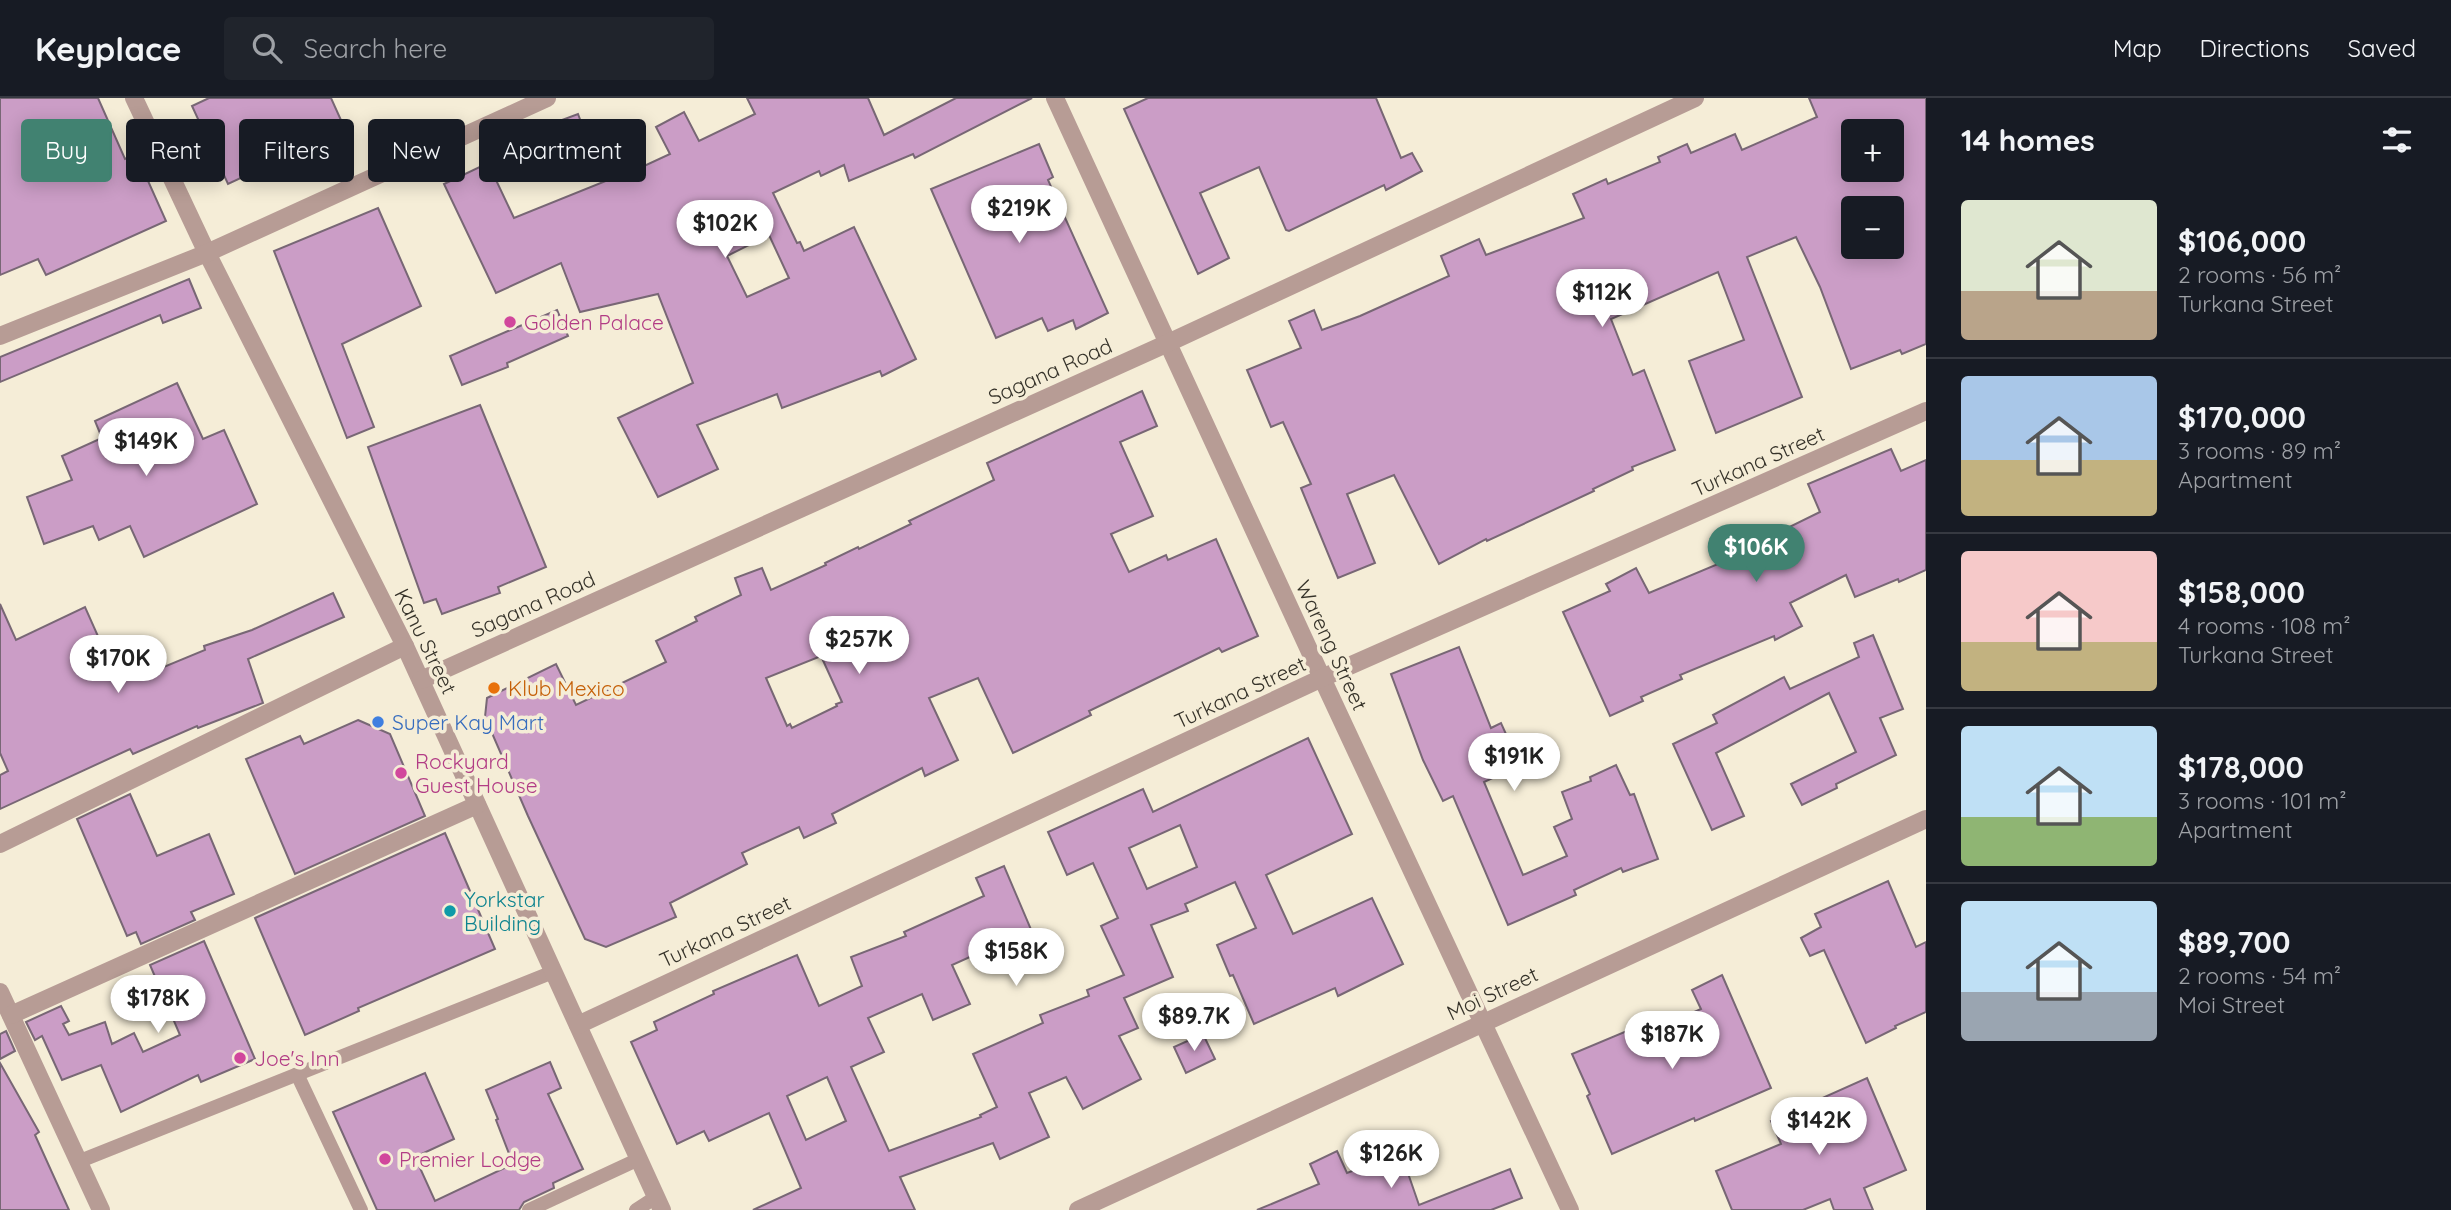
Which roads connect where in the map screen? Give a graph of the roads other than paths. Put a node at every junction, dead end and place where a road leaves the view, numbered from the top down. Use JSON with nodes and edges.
{"nodes":[{"id":1,"x":134,"y":98,"type":"edge"},
{"id":2,"x":547,"y":98,"type":"edge"},
{"id":3,"x":1055,"y":98,"type":"edge"},
{"id":4,"x":1695,"y":98,"type":"edge"},
{"id":5,"x":207,"y":253,"type":"junction"},
{"id":6,"x":0,"y":336,"type":"edge"},
{"id":7,"x":1168,"y":343,"type":"junction"},
{"id":8,"x":1926,"y":411,"type":"edge"},
{"id":9,"x":405,"y":646,"type":"junction"},
{"id":10,"x":1322,"y":678,"type":"junction"},
{"id":11,"x":421,"y":680,"type":"junction"},
{"id":12,"x":477,"y":805,"type":"junction"},
{"id":13,"x":1926,"y":818,"type":"edge"},
{"id":14,"x":0,"y":844,"type":"edge"},
{"id":15,"x":553,"y":972,"type":"junction"},
{"id":16,"x":0,"y":992,"type":"edge"},
{"id":17,"x":11,"y":1015,"type":"junction"},
{"id":18,"x":1483,"y":1022,"type":"junction"},
{"id":19,"x":578,"y":1025,"type":"junction"},
{"id":20,"x":297,"y":1074,"type":"junction"},
{"id":21,"x":639,"y":1159,"type":"junction"},
{"id":22,"x":80,"y":1161,"type":"junction"},
{"id":23,"x":659,"y":1204,"type":"edge"},
{"id":24,"x":101,"y":1210,"type":"edge"},
{"id":25,"x":361,"y":1210,"type":"edge"},
{"id":26,"x":530,"y":1210,"type":"edge"},
{"id":27,"x":636,"y":1210,"type":"edge"},
{"id":28,"x":1078,"y":1210,"type":"edge"},
{"id":29,"x":1570,"y":1210,"type":"edge"}],
"edges":[{"from":1,"to":5,"type":"street","name":"Kanu Street"},
{"from":2,"to":5,"type":"street"},
{"from":3,"to":7,"type":"street","name":"Wareng Street"},
{"from":4,"to":7,"type":"street","name":"Sagana Road"},
{"from":5,"to":6,"type":"street"},
{"from":5,"to":9,"type":"street","name":"Kanu Street"},
{"from":7,"to":10,"type":"street","name":"Wareng Street"},
{"from":7,"to":11,"type":"street","name":"Sagana Road"},
{"from":8,"to":10,"type":"street","name":"Turkana Street"},
{"from":9,"to":11,"type":"street","name":"Kanu Street"},
{"from":9,"to":14,"type":"street"},
{"from":10,"to":18,"type":"street","name":"Wareng Street"},
{"from":10,"to":19,"type":"street","name":"Turkana Street"},
{"from":11,"to":12,"type":"street","name":"Kanu Street"},
{"from":12,"to":15,"type":"street","name":"Kanu Street"},
{"from":12,"to":17,"type":"street"},
{"from":13,"to":18,"type":"street","name":"Moi Street"},
{"from":15,"to":19,"type":"street","name":"Kanu Street"},
{"from":15,"to":20,"type":"lane"},
{"from":16,"to":17,"type":"street"},
{"from":17,"to":22,"type":"street"},
{"from":18,"to":28,"type":"street","name":"Moi Street"},
{"from":18,"to":29,"type":"street","name":"Wareng Street"},
{"from":19,"to":21,"type":"street","name":"Kanu Street"},
{"from":20,"to":22,"type":"lane"},
{"from":20,"to":25,"type":"lane"},
{"from":21,"to":23,"type":"street","name":"Kanu Street"},
{"from":21,"to":26,"type":"lane"},
{"from":22,"to":24,"type":"street"},
{"from":23,"to":27,"type":"lane"}]}
